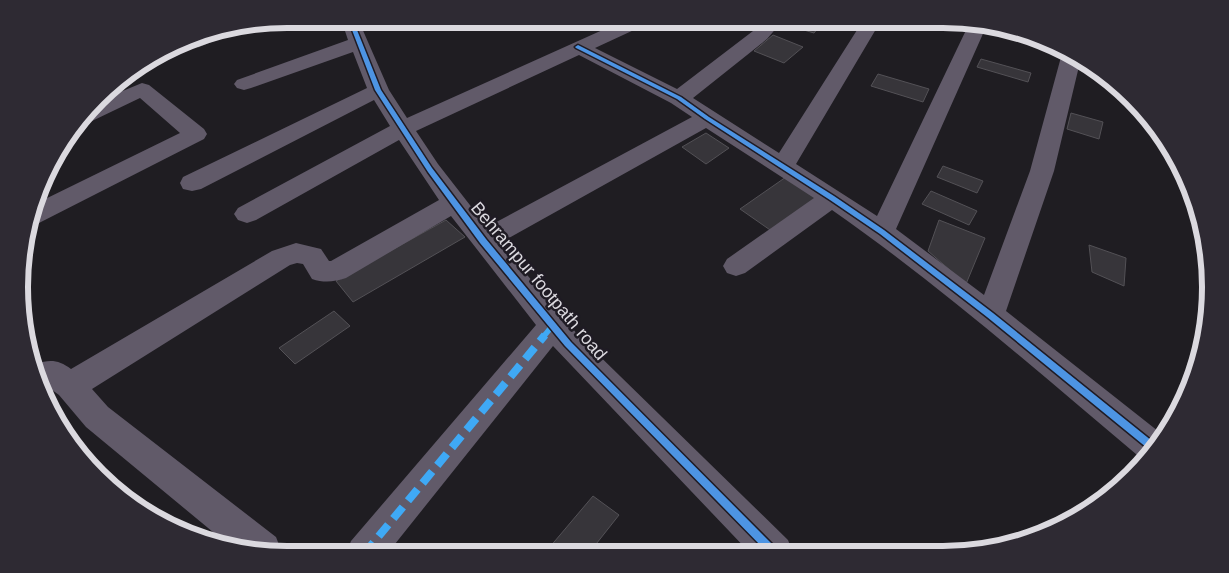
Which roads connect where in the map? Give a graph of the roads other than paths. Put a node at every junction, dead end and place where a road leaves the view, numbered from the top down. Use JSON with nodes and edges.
{"nodes":[{"id":1,"x":352,"y":28,"type":"edge"},
{"id":2,"x":621,"y":28,"type":"edge"},
{"id":3,"x":766,"y":28,"type":"edge"},
{"id":4,"x":867,"y":28,"type":"edge"},
{"id":5,"x":975,"y":30,"type":"edge"},
{"id":6,"x":359,"y":43,"type":"junction"},
{"id":7,"x":578,"y":47,"type":"junction"},
{"id":8,"x":1070,"y":61,"type":"edge"},
{"id":9,"x":244,"y":84,"type":"dead end"},
{"id":10,"x":378,"y":90,"type":"junction"},
{"id":11,"x":679,"y":98,"type":"junction"},
{"id":12,"x":97,"y":110,"type":"edge"},
{"id":13,"x":707,"y":118,"type":"junction"},
{"id":14,"x":403,"y":128,"type":"junction"},
{"id":15,"x":782,"y":167,"type":"junction"},
{"id":16,"x":192,"y":183,"type":"dead end"},
{"id":17,"x":832,"y":198,"type":"junction"},
{"id":18,"x":454,"y":203,"type":"junction"},
{"id":19,"x":38,"y":213,"type":"edge"},
{"id":20,"x":247,"y":214,"type":"dead end"},
{"id":21,"x":882,"y":232,"type":"junction"},
{"id":22,"x":483,"y":242,"type":"junction"},
{"id":23,"x":736,"y":266,"type":"dead end"},
{"id":24,"x":990,"y":315,"type":"junction"},
{"id":25,"x":553,"y":325,"type":"junction"},
{"id":26,"x":55,"y":381,"type":"edge"},
{"id":27,"x":1148,"y":444,"type":"edge"},
{"id":28,"x":254,"y":543,"type":"edge"},
{"id":29,"x":371,"y":546,"type":"edge"},
{"id":30,"x":768,"y":546,"type":"edge"}],
"edges":[{"from":1,"to":6,"type":"street","name":"Behrampur footpath road"},
{"from":2,"to":7,"type":"street"},
{"from":3,"to":11,"type":"street"},
{"from":4,"to":15,"type":"street"},
{"from":5,"to":21,"type":"street"},
{"from":6,"to":9,"type":"street"},
{"from":6,"to":10,"type":"street","name":"Behrampur footpath road"},
{"from":7,"to":11,"type":"street"},
{"from":7,"to":14,"type":"street"},
{"from":8,"to":24,"type":"street"},
{"from":10,"to":14,"type":"street","name":"Behrampur footpath road"},
{"from":10,"to":16,"type":"street"},
{"from":11,"to":13,"type":"street"},
{"from":12,"to":19,"type":"street"},
{"from":13,"to":15,"type":"street"},
{"from":13,"to":22,"type":"street"},
{"from":14,"to":18,"type":"street","name":"Behrampur footpath road"},
{"from":14,"to":20,"type":"street"},
{"from":15,"to":17,"type":"street"},
{"from":17,"to":21,"type":"street"},
{"from":17,"to":23,"type":"street"},
{"from":18,"to":22,"type":"street","name":"Behrampur footpath road"},
{"from":18,"to":26,"type":"street"},
{"from":21,"to":24,"type":"street"},
{"from":22,"to":25,"type":"street","name":"Behrampur footpath road"},
{"from":24,"to":27,"type":"street"},
{"from":25,"to":29,"type":"street"},
{"from":25,"to":30,"type":"street","name":"Behrampur footpath road"},
{"from":26,"to":28,"type":"street"}]}
